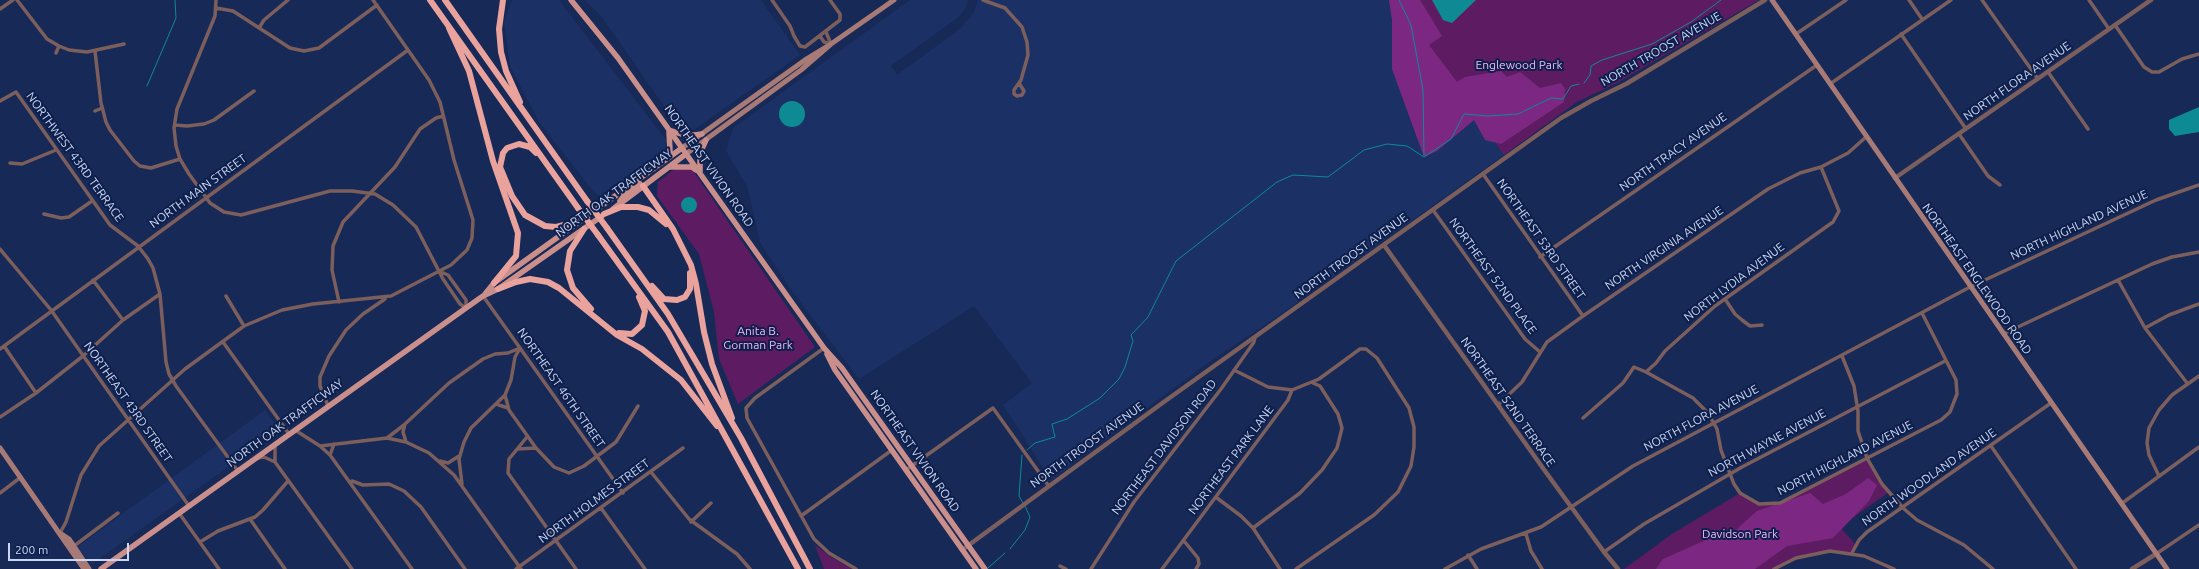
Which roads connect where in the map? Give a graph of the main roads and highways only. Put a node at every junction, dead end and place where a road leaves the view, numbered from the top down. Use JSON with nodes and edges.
{"nodes":[{"id":1,"x":430,"y":0,"type":"edge"},
{"id":2,"x":445,"y":0,"type":"edge"},
{"id":3,"x":503,"y":0,"type":"edge"},
{"id":4,"x":571,"y":0,"type":"edge"},
{"id":5,"x":894,"y":0,"type":"edge"},
{"id":6,"x":1773,"y":0,"type":"edge"},
{"id":7,"x":449,"y":28,"type":"junction"},
{"id":8,"x":831,"y":44,"type":"junction"},
{"id":9,"x":524,"y":113,"type":"junction"},
{"id":10,"x":669,"y":130,"type":"junction"},
{"id":11,"x":702,"y":134,"type":"junction"},
{"id":12,"x":706,"y":140,"type":"junction"},
{"id":13,"x":682,"y":148,"type":"junction"},
{"id":14,"x":686,"y":154,"type":"junction"},
{"id":15,"x":544,"y":160,"type":"junction"},
{"id":16,"x":664,"y":161,"type":"junction"},
{"id":17,"x":668,"y":168,"type":"junction"},
{"id":18,"x":700,"y":174,"type":"junction"},
{"id":19,"x":643,"y":186,"type":"junction"},
{"id":20,"x":618,"y":205,"type":"junction"},
{"id":21,"x":604,"y":214,"type":"junction"},
{"id":22,"x":580,"y":221,"type":"junction"},
{"id":23,"x":584,"y":229,"type":"junction"},
{"id":24,"x":625,"y":271,"type":"junction"},
{"id":25,"x":639,"y":274,"type":"junction"},
{"id":26,"x":494,"y":283,"type":"junction"},
{"id":27,"x":498,"y":290,"type":"junction"},
{"id":28,"x":483,"y":296,"type":"junction"},
{"id":29,"x":824,"y":348,"type":"junction"},
{"id":30,"x":724,"y":434,"type":"junction"},
{"id":31,"x":740,"y":438,"type":"junction"},
{"id":32,"x":0,"y":448,"type":"edge"},
{"id":33,"x":60,"y":533,"type":"junction"},
{"id":34,"x":84,"y":569,"type":"edge"},
{"id":35,"x":89,"y":569,"type":"edge"},
{"id":36,"x":101,"y":569,"type":"edge"},
{"id":37,"x":798,"y":569,"type":"edge"},
{"id":38,"x":810,"y":569,"type":"edge"},
{"id":39,"x":975,"y":569,"type":"edge"},
{"id":40,"x":985,"y":569,"type":"edge"},
{"id":41,"x":2167,"y":569,"type":"edge"}],
"edges":[{"from":1,"to":7,"type":"highway"},
{"from":2,"to":9,"type":"highway"},
{"from":3,"to":9,"type":"highway"},
{"from":4,"to":10,"type":"main road","name":"NORTHEAST VIVION ROAD"},
{"from":5,"to":8,"type":"main road","name":"NORTH OAK TRAFFICWAY"},
{"from":6,"to":41,"type":"main road","name":"NORTHEAST ENGLEWOOD ROAD"},
{"from":7,"to":15,"type":"highway"},
{"from":7,"to":26,"type":"highway"},
{"from":8,"to":11,"type":"main road","name":"NORTH OAK TRAFFICWAY"},
{"from":8,"to":12,"type":"main road","name":"NORTH OAK TRAFFICWAY"},
{"from":9,"to":25,"type":"highway","bridge":true},
{"from":10,"to":11,"type":"main road"},
{"from":10,"to":13,"type":"main road","name":"NORTHEAST VIVION ROAD"},
{"from":10,"to":16,"type":"main road"},
{"from":11,"to":13,"type":"main road","name":"NORTH OAK TRAFFICWAY"},
{"from":12,"to":14,"type":"main road","name":"NORTH OAK TRAFFICWAY"},
{"from":12,"to":18,"type":"main road"},
{"from":13,"to":14,"type":"main road","name":"NORTHEAST VIVION ROAD"},
{"from":13,"to":16,"type":"main road","name":"NORTH OAK TRAFFICWAY"},
{"from":13,"to":20,"type":"main road"},
{"from":14,"to":17,"type":"main road","name":"NORTH OAK TRAFFICWAY"},
{"from":14,"to":18,"type":"main road","name":"NORTHEAST VIVION ROAD"},
{"from":15,"to":22,"type":"highway"},
{"from":15,"to":24,"type":"highway","bridge":true},
{"from":16,"to":22,"type":"main road","name":"NORTH OAK TRAFFICWAY"},
{"from":17,"to":18,"type":"main road"},
{"from":17,"to":19,"type":"main road","name":"NORTH OAK TRAFFICWAY"},
{"from":18,"to":29,"type":"main road","name":"NORTHEAST VIVION ROAD"},
{"from":19,"to":20,"type":"main road","name":"NORTH OAK TRAFFICWAY"},
{"from":19,"to":31,"type":"highway"},
{"from":20,"to":21,"type":"main road","name":"NORTH OAK TRAFFICWAY"},
{"from":21,"to":23,"type":"main road","name":"NORTH OAK TRAFFICWAY"},
{"from":21,"to":25,"type":"highway"},
{"from":22,"to":26,"type":"main road","name":"NORTH OAK TRAFFICWAY"},
{"from":23,"to":24,"type":"highway"},
{"from":23,"to":27,"type":"main road","name":"NORTH OAK TRAFFICWAY"},
{"from":24,"to":30,"type":"highway"},
{"from":25,"to":31,"type":"highway"},
{"from":26,"to":28,"type":"main road","name":"NORTH OAK TRAFFICWAY"},
{"from":27,"to":28,"type":"main road","name":"NORTH OAK TRAFFICWAY"},
{"from":27,"to":30,"type":"highway"},
{"from":28,"to":36,"type":"main road","name":"NORTH OAK TRAFFICWAY"},
{"from":29,"to":39,"type":"main road","name":"NORTHEAST VIVION ROAD"},
{"from":29,"to":40,"type":"main road","name":"NORTHEAST VIVION ROAD"},
{"from":30,"to":37,"type":"highway"},
{"from":31,"to":38,"type":"highway"},
{"from":32,"to":33,"type":"main road"},
{"from":33,"to":34,"type":"main road"},
{"from":33,"to":35,"type":"main road"}]}
